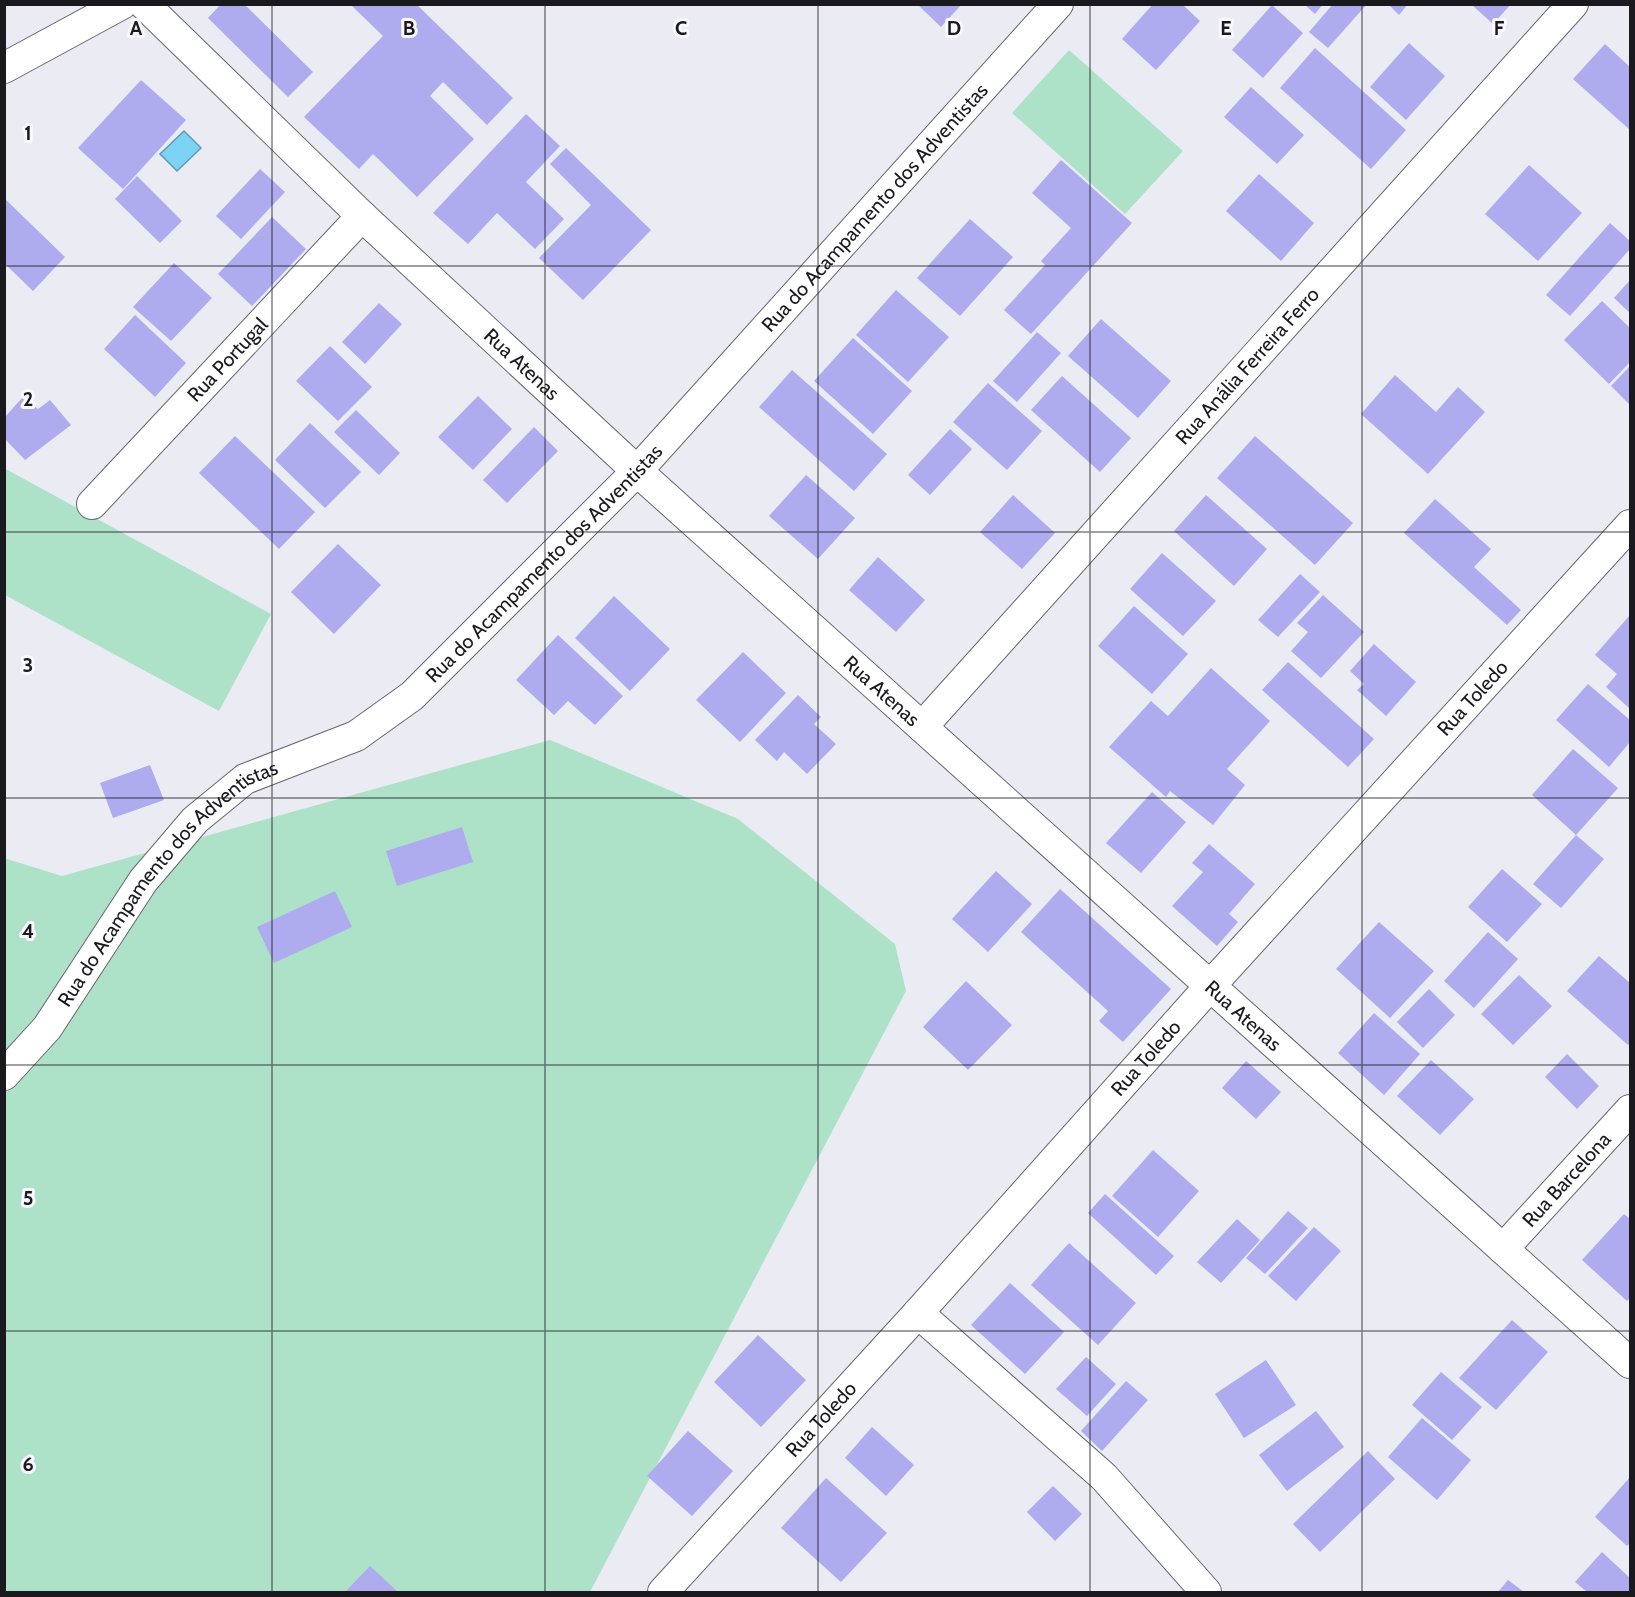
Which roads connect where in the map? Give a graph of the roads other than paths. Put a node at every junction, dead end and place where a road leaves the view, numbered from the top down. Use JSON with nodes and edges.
{"nodes":[{"id":1,"x":122,"y":4,"type":"edge"},
{"id":2,"x":144,"y":4,"type":"edge"},
{"id":3,"x":1058,"y":4,"type":"edge"},
{"id":4,"x":1573,"y":4,"type":"edge"},
{"id":5,"x":4,"y":68,"type":"edge"},
{"id":6,"x":362,"y":216,"type":"junction"},
{"id":7,"x":637,"y":471,"type":"junction"},
{"id":8,"x":92,"y":504,"type":"dead end"},
{"id":9,"x":1630,"y":525,"type":"edge"},
{"id":10,"x":922,"y":727,"type":"junction"},
{"id":11,"x":1210,"y":986,"type":"junction"},
{"id":12,"x":4,"y":1075,"type":"edge"},
{"id":13,"x":1630,"y":1110,"type":"edge"},
{"id":14,"x":1503,"y":1249,"type":"junction"},
{"id":15,"x":918,"y":1313,"type":"junction"},
{"id":16,"x":1630,"y":1363,"type":"edge"},
{"id":17,"x":663,"y":1593,"type":"edge"},
{"id":18,"x":1206,"y":1593,"type":"edge"}],
"edges":[{"from":1,"to":5,"type":"street"},
{"from":2,"to":6,"type":"street","name":"Rua Atenas"},
{"from":3,"to":7,"type":"street","name":"Rua do Acampamento dos Adventistas"},
{"from":4,"to":10,"type":"street","name":"Rua Anália Ferreira Ferro"},
{"from":6,"to":7,"type":"street","name":"Rua Atenas"},
{"from":6,"to":8,"type":"street","name":"Rua Portugal"},
{"from":7,"to":10,"type":"street","name":"Rua Atenas"},
{"from":7,"to":12,"type":"street","name":"Rua do Acampamento dos Adventistas"},
{"from":9,"to":11,"type":"street","name":"Rua Toledo"},
{"from":10,"to":11,"type":"street","name":"Rua Atenas"},
{"from":11,"to":14,"type":"street","name":"Rua Atenas"},
{"from":11,"to":15,"type":"street","name":"Rua Toledo"},
{"from":13,"to":14,"type":"street","name":"Rua Barcelona"},
{"from":14,"to":16,"type":"street","name":"Rua Atenas"},
{"from":15,"to":17,"type":"street","name":"Rua Toledo"},
{"from":15,"to":18,"type":"street"}]}
